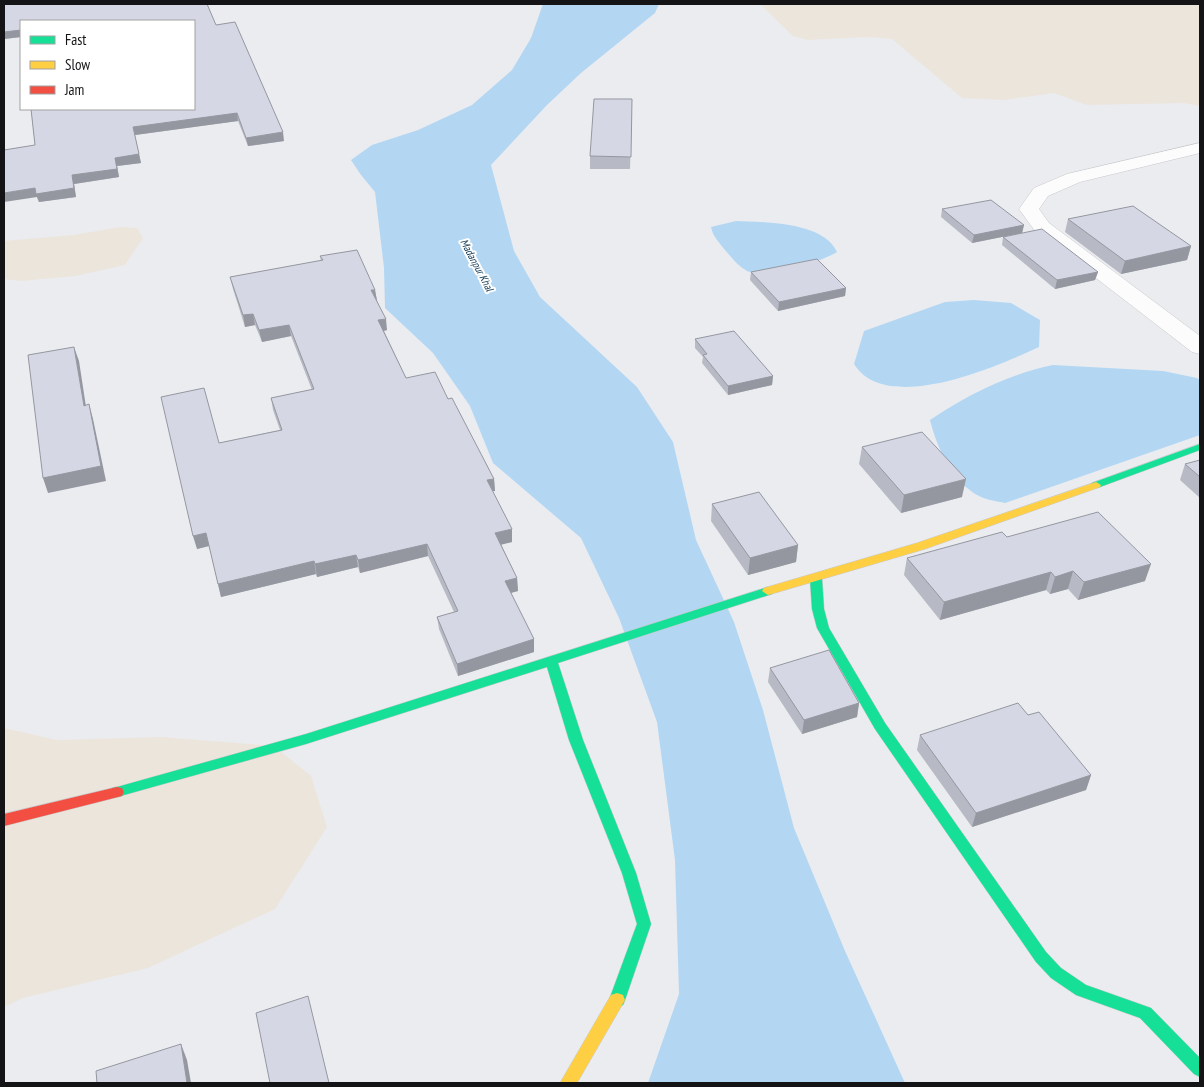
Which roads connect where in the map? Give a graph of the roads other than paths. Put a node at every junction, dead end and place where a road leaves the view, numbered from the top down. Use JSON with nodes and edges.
{"nodes":[{"id":1,"x":1200,"y":148,"type":"edge"},
{"id":2,"x":1200,"y":347,"type":"edge"},
{"id":3,"x":1200,"y":448,"type":"edge"},
{"id":4,"x":816,"y":579,"type":"junction"},
{"id":5,"x":551,"y":661,"type":"junction"},
{"id":6,"x":4,"y":820,"type":"edge"},
{"id":7,"x":1200,"y":1069,"type":"edge"},
{"id":8,"x":568,"y":1083,"type":"edge"}],
"edges":[{"from":1,"to":2,"type":"street"},
{"from":3,"to":4,"type":"street"},
{"from":4,"to":5,"type":"street"},
{"from":4,"to":7,"type":"street"},
{"from":5,"to":6,"type":"street"},
{"from":5,"to":8,"type":"street"}]}
